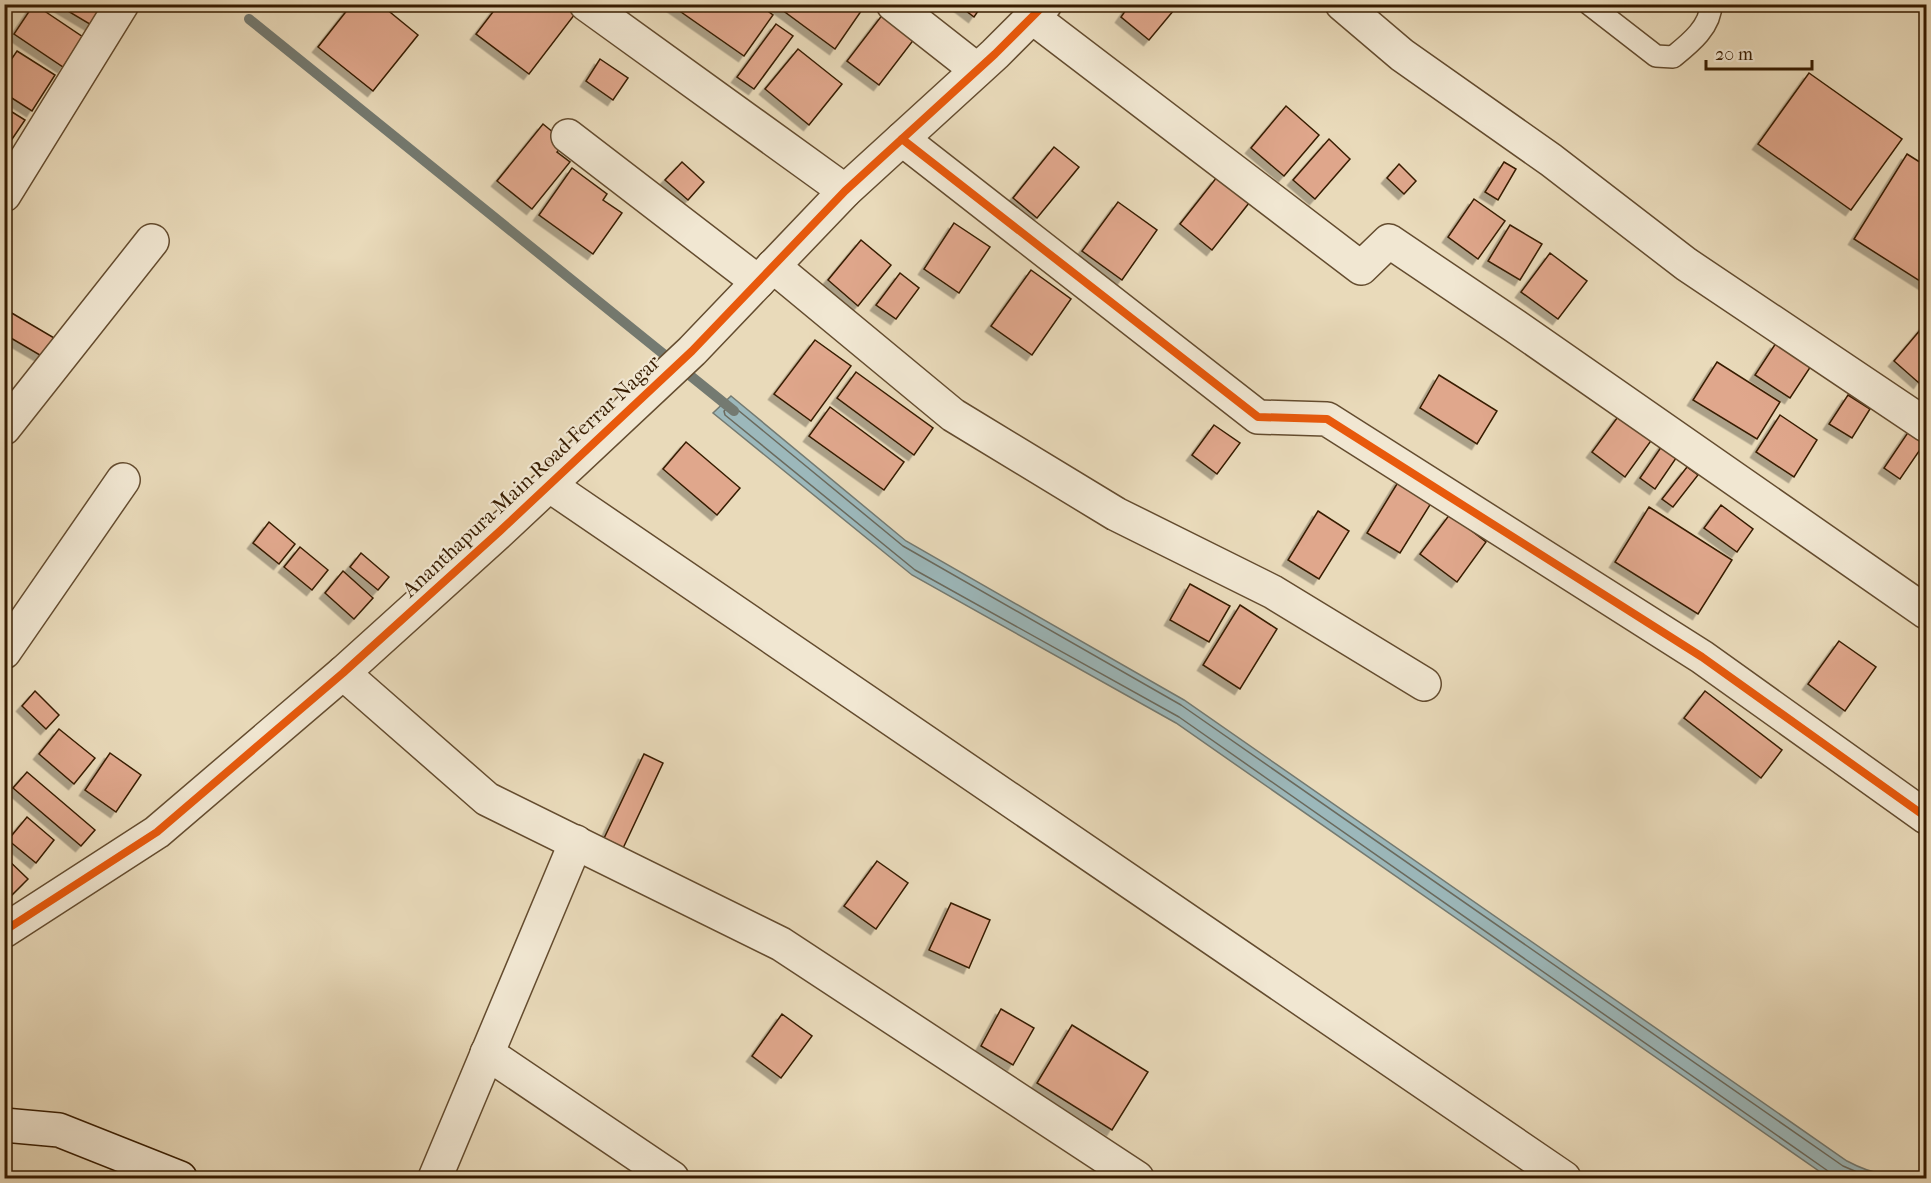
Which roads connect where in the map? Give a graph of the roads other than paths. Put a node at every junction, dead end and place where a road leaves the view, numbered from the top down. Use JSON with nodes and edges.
{"nodes":[{"id":1,"x":122,"y":4,"type":"edge"},
{"id":2,"x":586,"y":4,"type":"edge"},
{"id":3,"x":893,"y":4,"type":"edge"},
{"id":4,"x":1342,"y":4,"type":"edge"},
{"id":5,"x":1589,"y":4,"type":"edge"},
{"id":6,"x":1711,"y":4,"type":"edge"},
{"id":7,"x":1038,"y":11,"type":"edge"},
{"id":8,"x":977,"y":70,"type":"junction"},
{"id":9,"x":568,"y":136,"type":"dead end"},
{"id":10,"x":902,"y":139,"type":"junction"},
{"id":11,"x":845,"y":191,"type":"junction"},
{"id":12,"x":4,"y":195,"type":"edge"},
{"id":13,"x":152,"y":241,"type":"dead end"},
{"id":14,"x":766,"y":274,"type":"junction"},
{"id":15,"x":1926,"y":425,"type":"edge"},
{"id":16,"x":4,"y":428,"type":"edge"},
{"id":17,"x":123,"y":480,"type":"dead end"},
{"id":18,"x":549,"y":485,"type":"junction"},
{"id":19,"x":1926,"y":612,"type":"edge"},
{"id":20,"x":4,"y":652,"type":"edge"},
{"id":21,"x":343,"y":673,"type":"junction"},
{"id":22,"x":1424,"y":684,"type":"dead end"},
{"id":23,"x":1926,"y":817,"type":"edge"},
{"id":24,"x":576,"y":842,"type":"junction"},
{"id":25,"x":4,"y":931,"type":"edge"},
{"id":26,"x":487,"y":1053,"type":"junction"},
{"id":27,"x":4,"y":1125,"type":"edge"},
{"id":28,"x":180,"y":1179,"type":"edge"},
{"id":29,"x":435,"y":1179,"type":"edge"},
{"id":30,"x":672,"y":1179,"type":"edge"},
{"id":31,"x":1137,"y":1179,"type":"edge"},
{"id":32,"x":1564,"y":1179,"type":"edge"}],
"edges":[{"from":1,"to":12,"type":"street"},
{"from":2,"to":11,"type":"street"},
{"from":3,"to":8,"type":"street"},
{"from":4,"to":15,"type":"street"},
{"from":5,"to":6,"type":"lane"},
{"from":7,"to":8,"type":"street","name":"Ananthapura Main Road Ferrar Nagar"},
{"from":7,"to":19,"type":"street"},
{"from":8,"to":10,"type":"street","name":"Ananthapura Main Road Ferrar Nagar"},
{"from":9,"to":14,"type":"street"},
{"from":10,"to":11,"type":"street","name":"Ananthapura Main Road Ferrar Nagar"},
{"from":10,"to":23,"type":"street"},
{"from":11,"to":14,"type":"street","name":"Ananthapura Main Road Ferrar Nagar"},
{"from":13,"to":16,"type":"street"},
{"from":14,"to":18,"type":"street","name":"Ananthapura Main Road Ferrar Nagar"},
{"from":14,"to":22,"type":"street"},
{"from":17,"to":20,"type":"street"},
{"from":18,"to":21,"type":"street","name":"Ananthapura Main Road Ferrar Nagar"},
{"from":18,"to":32,"type":"street"},
{"from":21,"to":24,"type":"street"},
{"from":21,"to":25,"type":"street","name":"Ananthapura Main Road Ferrar Nagar"},
{"from":24,"to":26,"type":"street"},
{"from":24,"to":31,"type":"street"},
{"from":26,"to":29,"type":"street"},
{"from":26,"to":30,"type":"street"},
{"from":27,"to":28,"type":"street"}]}
